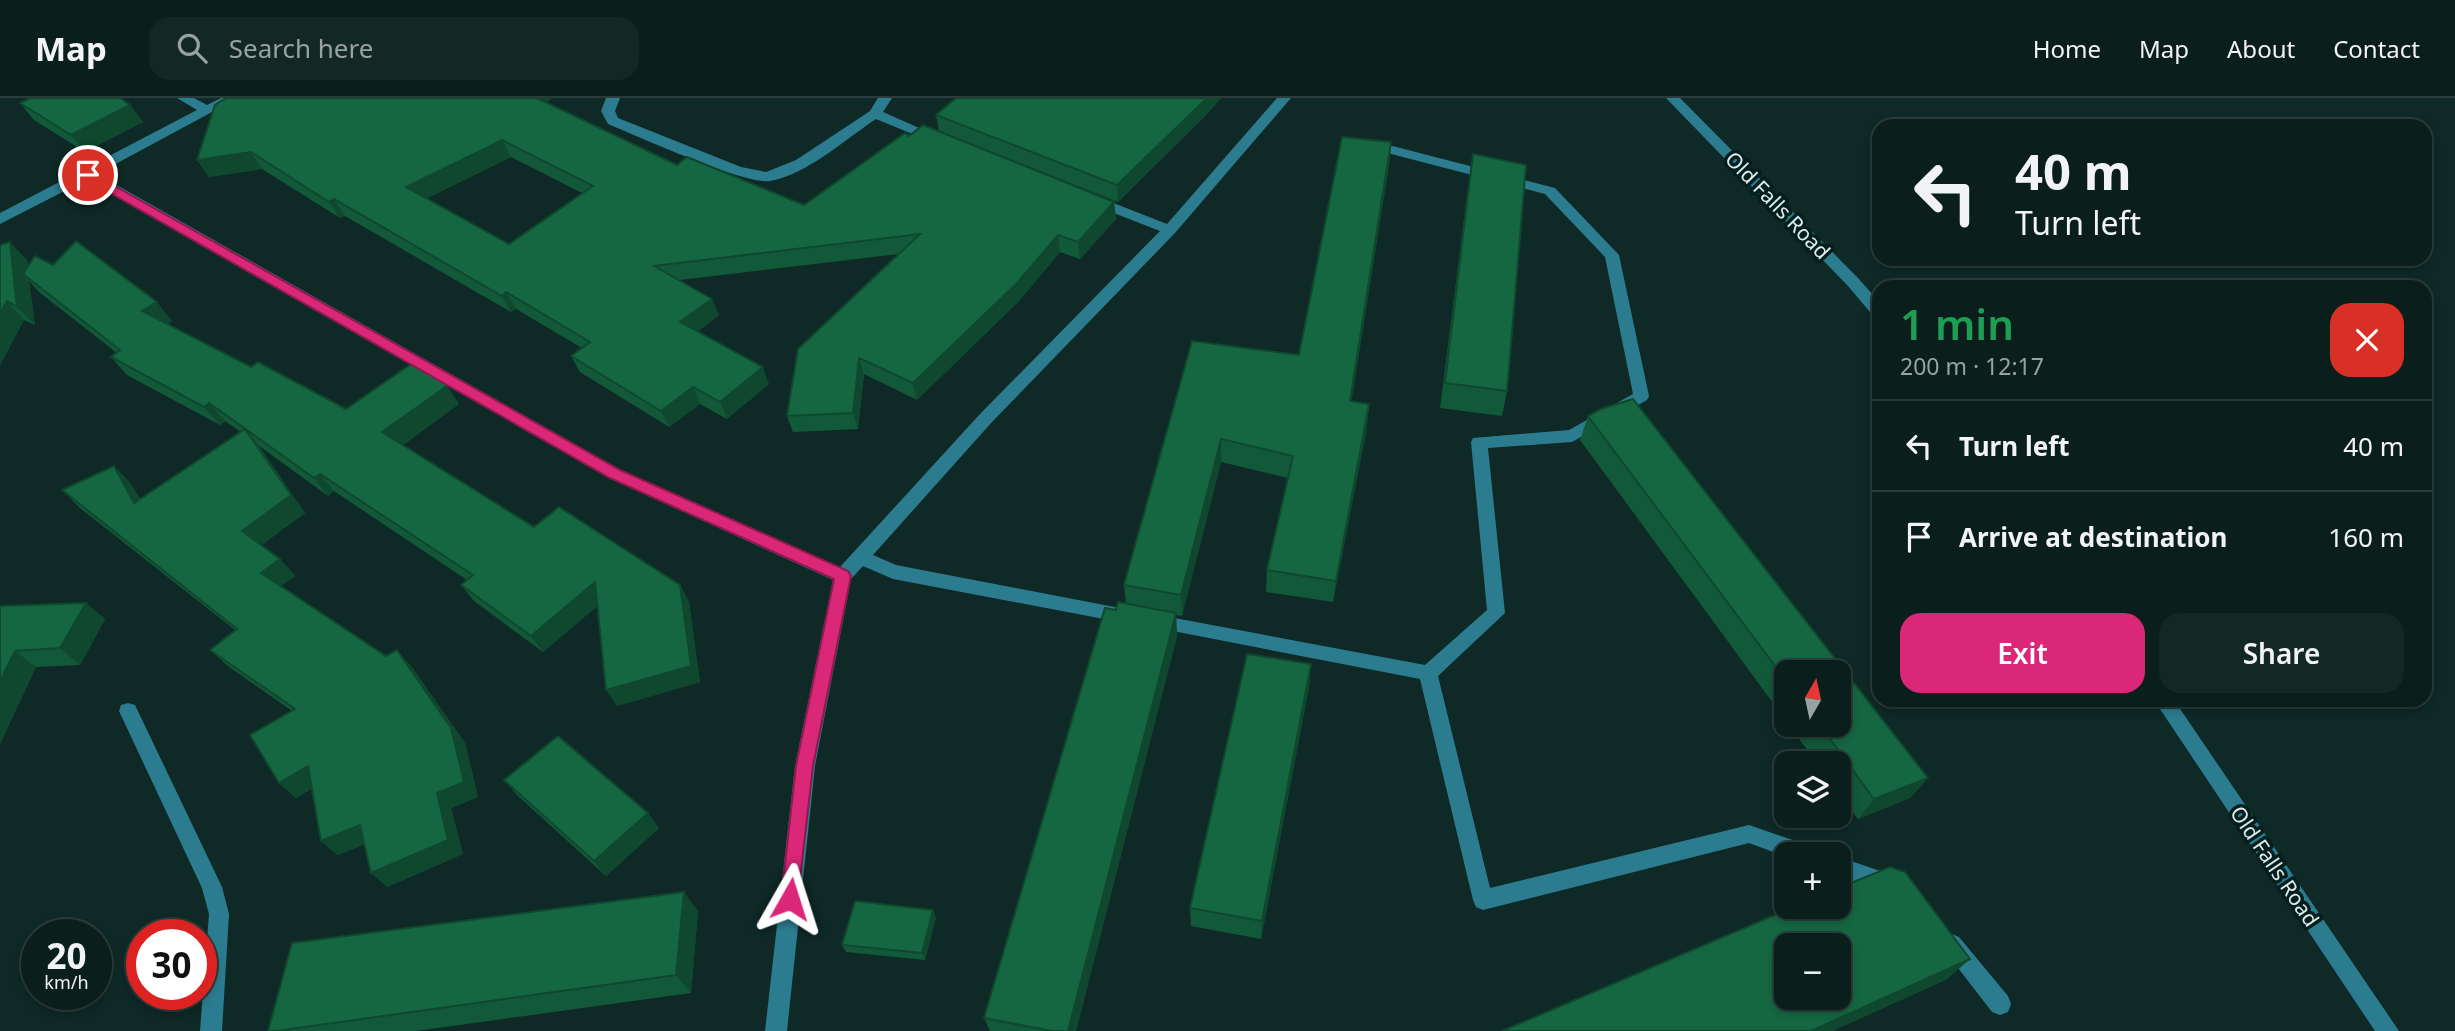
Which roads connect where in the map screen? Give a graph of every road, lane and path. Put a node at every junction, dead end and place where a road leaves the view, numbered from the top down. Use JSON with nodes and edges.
{"nodes":[{"id":1,"x":184,"y":98,"type":"edge"},
{"id":2,"x":231,"y":98,"type":"edge"},
{"id":3,"x":613,"y":98,"type":"edge"},
{"id":4,"x":886,"y":98,"type":"edge"},
{"id":5,"x":1284,"y":98,"type":"edge"},
{"id":6,"x":1673,"y":98,"type":"edge"},
{"id":7,"x":208,"y":111,"type":"junction"},
{"id":8,"x":875,"y":114,"type":"junction"},
{"id":9,"x":952,"y":145,"type":"edge"},
{"id":10,"x":1377,"y":146,"type":"edge"},
{"id":11,"x":88,"y":175,"type":"junction"},
{"id":12,"x":1080,"y":195,"type":"edge"},
{"id":13,"x":0,"y":219,"type":"edge"},
{"id":14,"x":1170,"y":230,"type":"junction"},
{"id":15,"x":1872,"y":305,"type":"edge"},
{"id":16,"x":860,"y":557,"type":"junction"},
{"id":17,"x":843,"y":576,"type":"junction"},
{"id":18,"x":1428,"y":673,"type":"junction"},
{"id":19,"x":2167,"y":707,"type":"edge"},
{"id":20,"x":128,"y":711,"type":"dead end"},
{"id":21,"x":1774,"y":843,"type":"edge"},
{"id":22,"x":1851,"y":870,"type":"edge"},
{"id":23,"x":1911,"y":892,"type":"edge"},
{"id":24,"x":1943,"y":933,"type":"edge"},
{"id":25,"x":2000,"y":1004,"type":"dead end"},
{"id":26,"x":211,"y":1031,"type":"edge"},
{"id":27,"x":776,"y":1031,"type":"edge"},
{"id":28,"x":2388,"y":1031,"type":"edge"}],
"edges":[{"from":1,"to":7,"type":"street"},
{"from":2,"to":7,"type":"street"},
{"from":3,"to":8,"type":"street"},
{"from":4,"to":8,"type":"street"},
{"from":5,"to":14,"type":"street"},
{"from":6,"to":15,"type":"street","name":"Old Falls Road"},
{"from":7,"to":11,"type":"street"},
{"from":8,"to":9,"type":"street"},
{"from":10,"to":18,"type":"street"},
{"from":11,"to":13,"type":"street"},
{"from":11,"to":17,"type":"street"},
{"from":12,"to":14,"type":"street"},
{"from":14,"to":16,"type":"street"},
{"from":16,"to":17,"type":"street"},
{"from":16,"to":18,"type":"street"},
{"from":17,"to":27,"type":"street"},
{"from":18,"to":21,"type":"street"},
{"from":19,"to":28,"type":"street","name":"Old Falls Road"},
{"from":20,"to":26,"type":"street"},
{"from":22,"to":23,"type":"street"},
{"from":24,"to":25,"type":"street"}]}
